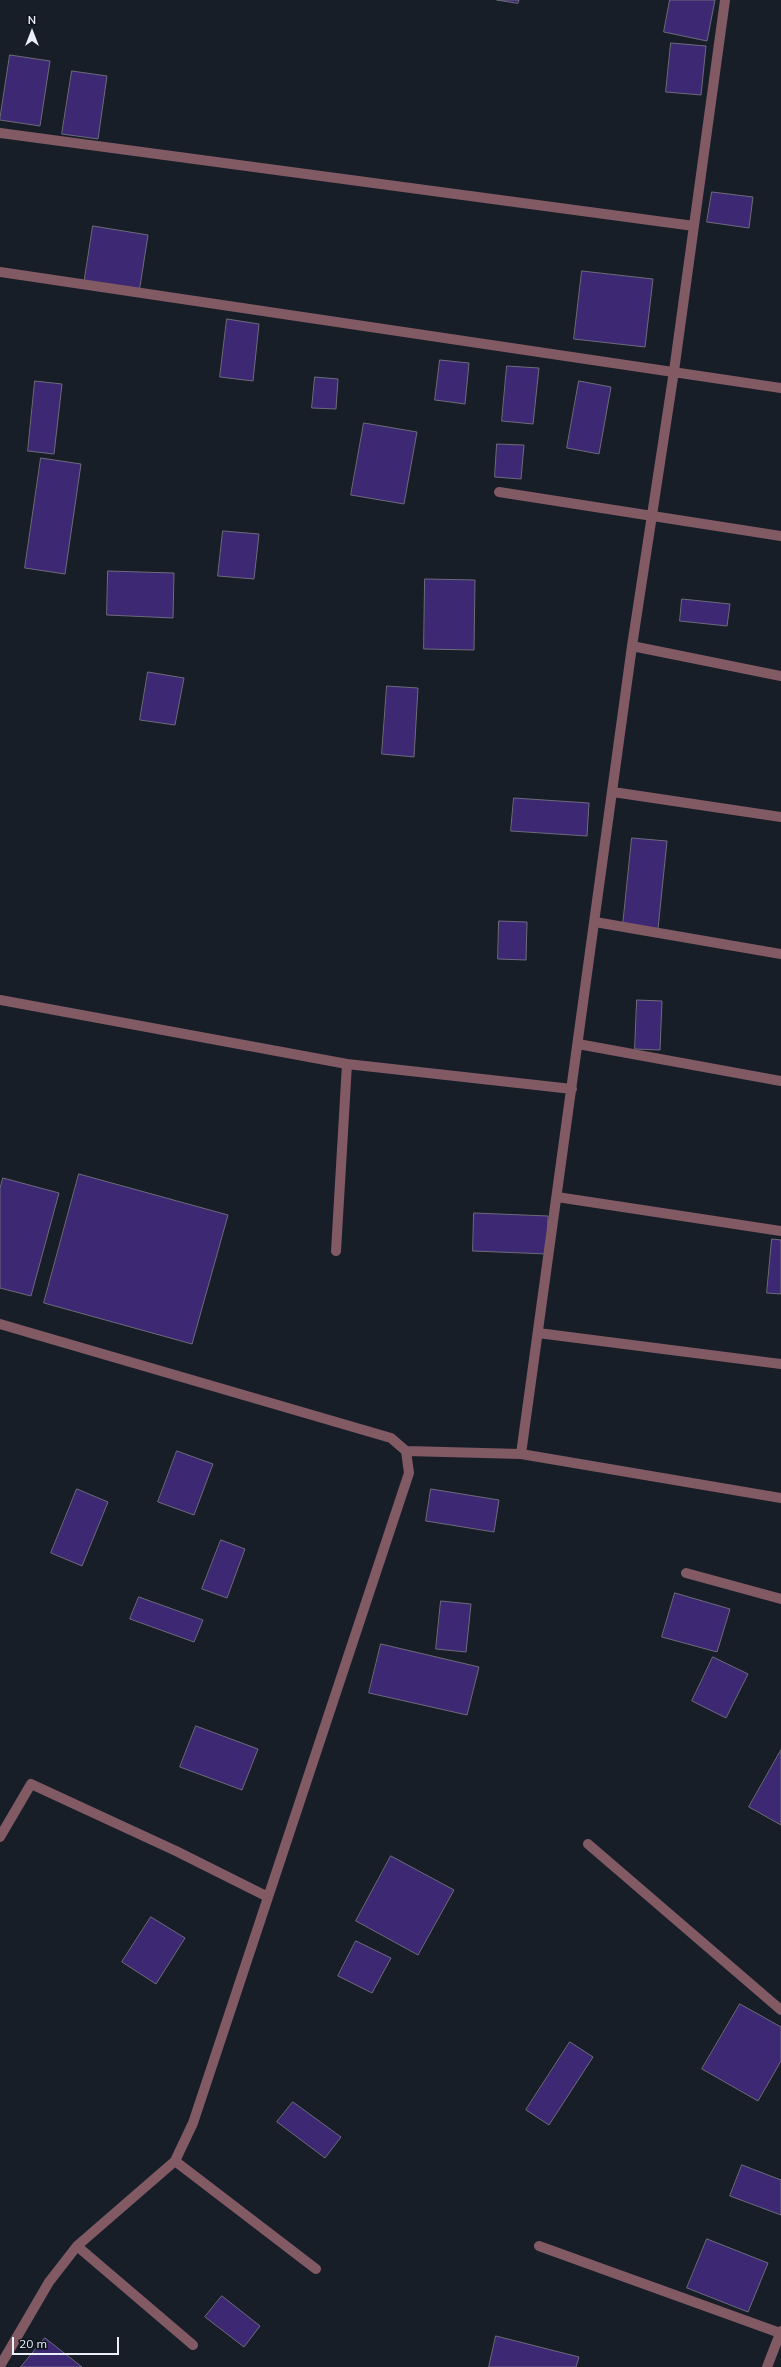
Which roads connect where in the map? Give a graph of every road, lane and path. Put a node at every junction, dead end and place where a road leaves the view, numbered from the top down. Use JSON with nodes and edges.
{"nodes":[{"id":1,"x":725,"y":0,"type":"edge"},
{"id":2,"x":0,"y":133,"type":"edge"},
{"id":3,"x":694,"y":226,"type":"junction"},
{"id":4,"x":0,"y":272,"type":"edge"},
{"id":5,"x":674,"y":371,"type":"junction"},
{"id":6,"x":781,"y":388,"type":"edge"},
{"id":7,"x":499,"y":492,"type":"dead end"},
{"id":8,"x":651,"y":515,"type":"junction"},
{"id":9,"x":781,"y":536,"type":"edge"},
{"id":10,"x":632,"y":646,"type":"junction"},
{"id":11,"x":781,"y":676,"type":"edge"},
{"id":12,"x":613,"y":792,"type":"junction"},
{"id":13,"x":781,"y":817,"type":"edge"},
{"id":14,"x":595,"y":922,"type":"junction"},
{"id":15,"x":781,"y":954,"type":"edge"},
{"id":16,"x":0,"y":1000,"type":"edge"},
{"id":17,"x":578,"y":1044,"type":"junction"},
{"id":18,"x":347,"y":1064,"type":"junction"},
{"id":19,"x":781,"y":1081,"type":"edge"},
{"id":20,"x":572,"y":1089,"type":"junction"},
{"id":21,"x":557,"y":1197,"type":"junction"},
{"id":22,"x":781,"y":1231,"type":"edge"},
{"id":23,"x":336,"y":1251,"type":"dead end"},
{"id":24,"x":0,"y":1324,"type":"edge"},
{"id":25,"x":538,"y":1333,"type":"junction"},
{"id":26,"x":781,"y":1364,"type":"edge"},
{"id":27,"x":406,"y":1451,"type":"junction"},
{"id":28,"x":521,"y":1454,"type":"junction"},
{"id":29,"x":781,"y":1498,"type":"edge"},
{"id":30,"x":686,"y":1573,"type":"dead end"},
{"id":31,"x":781,"y":1599,"type":"edge"},
{"id":32,"x":0,"y":1837,"type":"edge"},
{"id":33,"x":588,"y":1844,"type":"dead end"},
{"id":34,"x":268,"y":1897,"type":"junction"},
{"id":35,"x":781,"y":2010,"type":"edge"},
{"id":36,"x":175,"y":2161,"type":"junction"},
{"id":37,"x":77,"y":2246,"type":"junction"},
{"id":38,"x":539,"y":2246,"type":"dead end"},
{"id":39,"x":316,"y":2269,"type":"dead end"},
{"id":40,"x":780,"y":2332,"type":"edge"},
{"id":41,"x":193,"y":2345,"type":"dead end"},
{"id":42,"x":0,"y":2366,"type":"edge"},
{"id":43,"x":767,"y":2367,"type":"edge"}],
"edges":[{"from":1,"to":3,"type":"street"},
{"from":2,"to":3,"type":"street"},
{"from":3,"to":5,"type":"street"},
{"from":4,"to":5,"type":"street"},
{"from":5,"to":6,"type":"street"},
{"from":5,"to":8,"type":"street"},
{"from":7,"to":8,"type":"street"},
{"from":8,"to":9,"type":"street"},
{"from":8,"to":10,"type":"street"},
{"from":10,"to":11,"type":"street"},
{"from":10,"to":12,"type":"street"},
{"from":12,"to":13,"type":"street"},
{"from":12,"to":14,"type":"street"},
{"from":14,"to":15,"type":"street"},
{"from":14,"to":17,"type":"street"},
{"from":16,"to":18,"type":"street"},
{"from":17,"to":19,"type":"street"},
{"from":17,"to":20,"type":"street"},
{"from":18,"to":20,"type":"street"},
{"from":18,"to":23,"type":"street"},
{"from":20,"to":21,"type":"street"},
{"from":21,"to":22,"type":"street"},
{"from":21,"to":25,"type":"street"},
{"from":24,"to":27,"type":"street"},
{"from":25,"to":26,"type":"street"},
{"from":25,"to":28,"type":"street"},
{"from":27,"to":28,"type":"street"},
{"from":27,"to":34,"type":"street"},
{"from":28,"to":29,"type":"street"},
{"from":30,"to":31,"type":"street"},
{"from":32,"to":34,"type":"street"},
{"from":33,"to":35,"type":"street"},
{"from":34,"to":36,"type":"street"},
{"from":36,"to":37,"type":"street"},
{"from":36,"to":39,"type":"street"},
{"from":37,"to":41,"type":"street"},
{"from":37,"to":42,"type":"street"},
{"from":38,"to":40,"type":"street"},
{"from":40,"to":43,"type":"street"}]}
